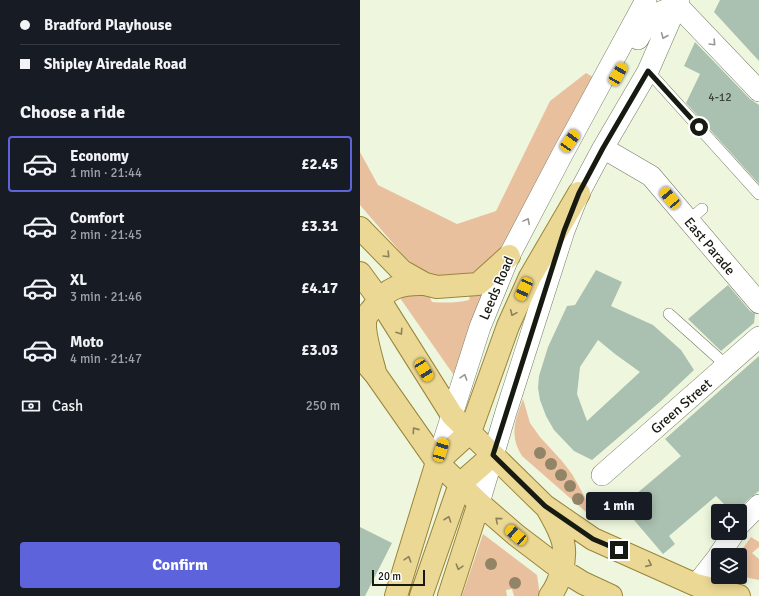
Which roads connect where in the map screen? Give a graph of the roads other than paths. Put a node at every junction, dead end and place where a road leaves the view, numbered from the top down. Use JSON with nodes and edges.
{"nodes":[{"id":1,"x":646,"y":0,"type":"edge"},
{"id":2,"x":678,"y":2,"type":"edge"},
{"id":3,"x":648,"y":71,"type":"junction"},
{"id":4,"x":759,"y":91,"type":"edge"},
{"id":5,"x":603,"y":148,"type":"junction"},
{"id":6,"x":563,"y":153,"type":"junction"},
{"id":7,"x":579,"y":193,"type":"junction"},
{"id":8,"x":759,"y":194,"type":"edge"},
{"id":9,"x":360,"y":228,"type":"edge"},
{"id":10,"x":509,"y":256,"type":"junction"},
{"id":11,"x":360,"y":273,"type":"edge"},
{"id":12,"x":426,"y":284,"type":"junction"},
{"id":13,"x":379,"y":299,"type":"junction"},
{"id":14,"x":759,"y":303,"type":"edge"},
{"id":15,"x":669,"y":314,"type":"dead end"},
{"id":16,"x":759,"y":337,"type":"edge"},
{"id":17,"x":360,"y":356,"type":"edge"},
{"id":18,"x":727,"y":366,"type":"junction"},
{"id":19,"x":376,"y":375,"type":"junction"},
{"id":20,"x":452,"y":415,"type":"junction"},
{"id":21,"x":470,"y":432,"type":"junction"},
{"id":22,"x":493,"y":455,"type":"junction"},
{"id":23,"x":438,"y":462,"type":"junction"},
{"id":24,"x":602,"y":475,"type":"dead end"},
{"id":25,"x":460,"y":484,"type":"junction"},
{"id":26,"x":479,"y":503,"type":"junction"},
{"id":27,"x":759,"y":505,"type":"edge"},
{"id":28,"x":545,"y":506,"type":"junction"},
{"id":29,"x":747,"y":517,"type":"edge"},
{"id":30,"x":711,"y":565,"type":"edge"},
{"id":31,"x":562,"y":570,"type":"junction"},
{"id":32,"x":696,"y":585,"type":"junction"},
{"id":33,"x":396,"y":596,"type":"edge"},
{"id":34,"x":421,"y":596,"type":"edge"},
{"id":35,"x":449,"y":596,"type":"edge"},
{"id":36,"x":550,"y":596,"type":"edge"},
{"id":37,"x":611,"y":596,"type":"edge"},
{"id":38,"x":740,"y":596,"type":"edge"}],
"edges":[{"from":1,"to":6,"type":"street","name":"Leeds Road"},
{"from":2,"to":3,"type":"street","one_way":true},
{"from":2,"to":4,"type":"street","one_way":true},
{"from":2,"to":6,"type":"street"},
{"from":3,"to":5,"type":"street"},
{"from":3,"to":8,"type":"lane"},
{"from":5,"to":7,"type":"street"},
{"from":5,"to":14,"type":"street","name":"East Parade"},
{"from":10,"to":6,"type":"street","name":"Leeds Road","one_way":true},
{"from":7,"to":21,"type":"main road","one_way":true},
{"from":7,"to":22,"type":"street"},
{"from":9,"to":12,"type":"main road","one_way":true},
{"from":10,"to":12,"type":"main road"},
{"from":20,"to":10,"type":"street","name":"Leeds Road","one_way":true},
{"from":11,"to":13,"type":"main road"},
{"from":12,"to":13,"type":"main road"},
{"from":13,"to":19,"type":"main road"},
{"from":13,"to":20,"type":"main road","one_way":true},
{"from":15,"to":18,"type":"lane"},
{"from":16,"to":18,"type":"street","name":"Green Street"},
{"from":17,"to":19,"type":"main road"},
{"from":18,"to":24,"type":"street","name":"Green Street"},
{"from":23,"to":19,"type":"main road","one_way":true},
{"from":20,"to":21,"type":"main road"},
{"from":20,"to":23,"type":"street","name":"Leeds Road"},
{"from":21,"to":22,"type":"main road"},
{"from":21,"to":23,"type":"main road"},
{"from":22,"to":25,"type":"main road"},
{"from":22,"to":26,"type":"street"},
{"from":22,"to":28,"type":"main road"},
{"from":23,"to":25,"type":"main road"},
{"from":33,"to":23,"type":"main road","name":"Leeds Road","one_way":true},
{"from":25,"to":26,"type":"main road"},
{"from":34,"to":25,"type":"main road","one_way":true},
{"from":31,"to":26,"type":"main road","one_way":true},
{"from":26,"to":35,"type":"main road","one_way":true},
{"from":27,"to":29,"type":"street"},
{"from":28,"to":31,"type":"main road"},
{"from":28,"to":32,"type":"main road","one_way":true},
{"from":30,"to":32,"type":"street"},
{"from":31,"to":36,"type":"main road"},
{"from":31,"to":37,"type":"main road"},
{"from":32,"to":38,"type":"main road"}]}
